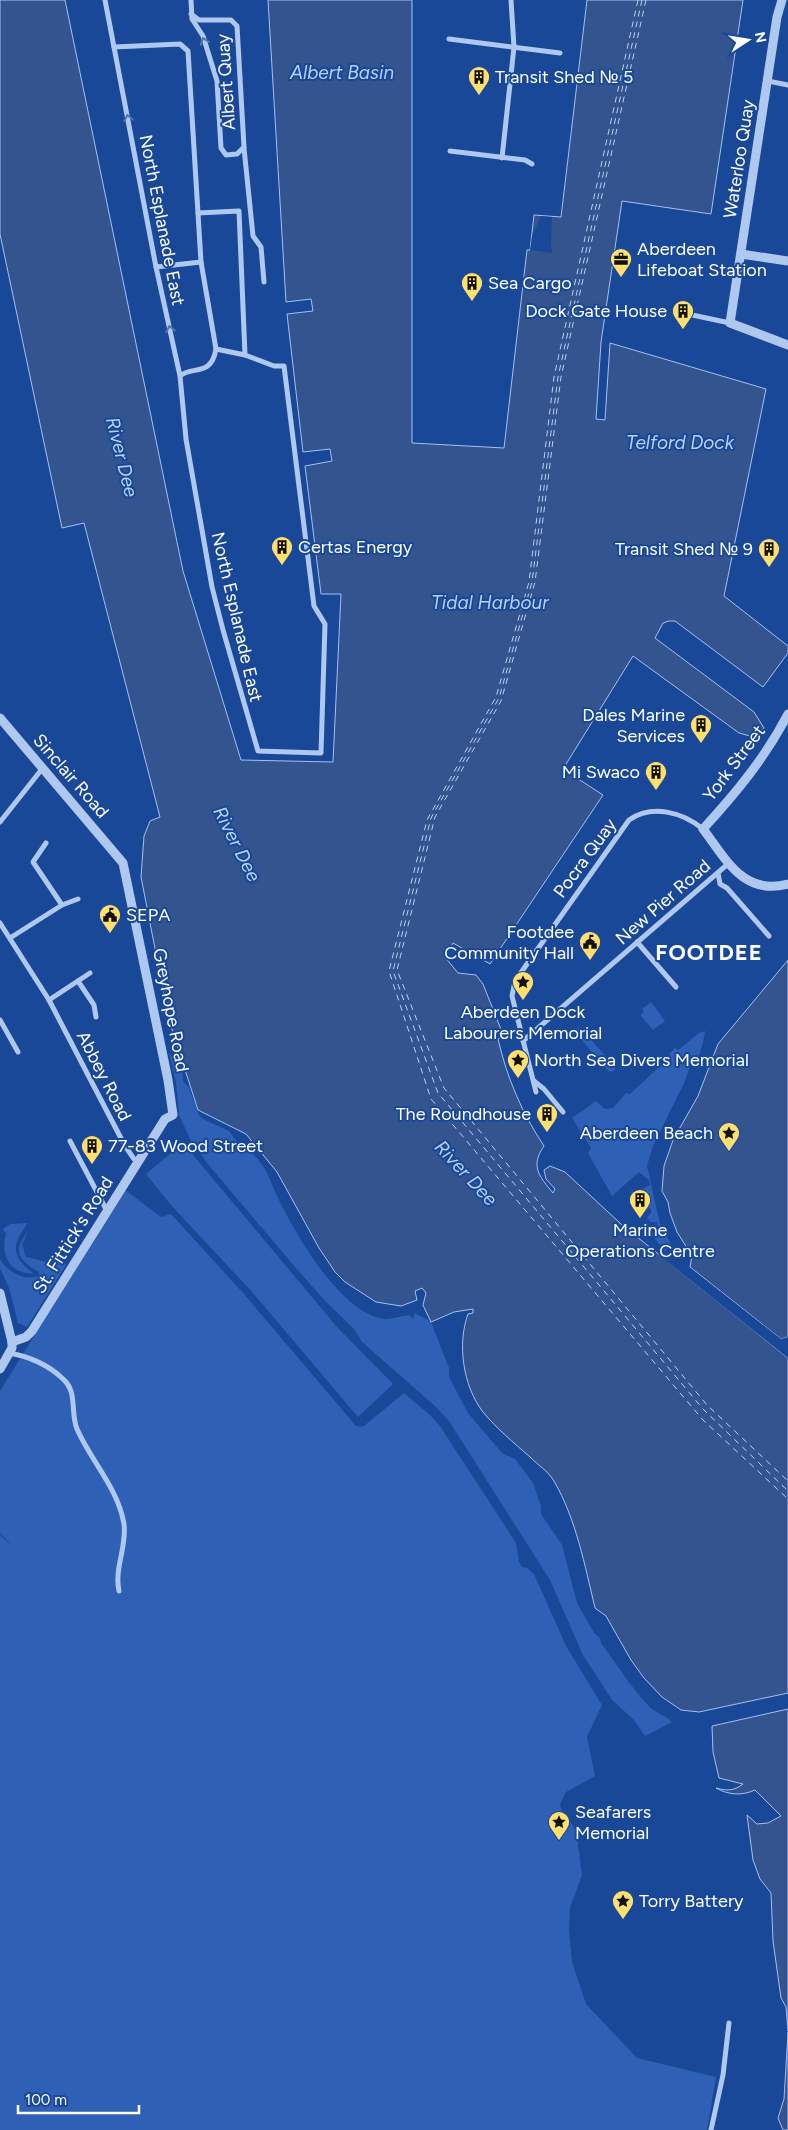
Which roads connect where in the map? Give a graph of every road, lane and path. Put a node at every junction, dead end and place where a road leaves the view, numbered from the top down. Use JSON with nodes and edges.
{"nodes":[{"id":1,"x":104,"y":0,"type":"edge"},
{"id":2,"x":191,"y":0,"type":"edge"},
{"id":3,"x":511,"y":0,"type":"edge"},
{"id":4,"x":782,"y":0,"type":"edge"},
{"id":5,"x":192,"y":14,"type":"junction"},
{"id":6,"x":449,"y":40,"type":"dead end"},
{"id":7,"x":114,"y":47,"type":"junction"},
{"id":8,"x":514,"y":47,"type":"junction"},
{"id":9,"x":560,"y":53,"type":"dead end"},
{"id":10,"x":768,"y":81,"type":"junction"},
{"id":11,"x":788,"y":85,"type":"edge"},
{"id":12,"x":244,"y":147,"type":"junction"},
{"id":13,"x":450,"y":151,"type":"dead end"},
{"id":14,"x":502,"y":158,"type":"junction"},
{"id":15,"x":532,"y":164,"type":"dead end"},
{"id":16,"x":198,"y":213,"type":"junction"},
{"id":17,"x":741,"y":254,"type":"junction"},
{"id":18,"x":200,"y":262,"type":"junction"},
{"id":19,"x":788,"y":262,"type":"edge"},
{"id":20,"x":156,"y":267,"type":"junction"},
{"id":21,"x":264,"y":282,"type":"dead end"},
{"id":22,"x":678,"y":312,"type":"dead end"},
{"id":23,"x":730,"y":323,"type":"junction"},
{"id":24,"x":788,"y":345,"type":"edge"},
{"id":25,"x":216,"y":349,"type":"junction"},
{"id":26,"x":245,"y":355,"type":"junction"},
{"id":27,"x":180,"y":376,"type":"junction"},
{"id":28,"x":788,"y":714,"type":"edge"},
{"id":29,"x":0,"y":718,"type":"edge"},
{"id":30,"x":42,"y":769,"type":"junction"},
{"id":31,"x":0,"y":822,"type":"edge"},
{"id":32,"x":703,"y":829,"type":"junction"},
{"id":33,"x":46,"y":843,"type":"dead end"},
{"id":34,"x":118,"y":855,"type":"joint"},
{"id":35,"x":729,"y":863,"type":"junction"},
{"id":36,"x":718,"y":873,"type":"junction"},
{"id":37,"x":788,"y":884,"type":"edge"},
{"id":38,"x":78,"y":899,"type":"dead end"},
{"id":39,"x":62,"y":905,"type":"junction"},
{"id":40,"x":0,"y":923,"type":"edge"},
{"id":41,"x":769,"y":936,"type":"dead end"},
{"id":42,"x":10,"y":938,"type":"junction"},
{"id":43,"x":637,"y":942,"type":"junction"},
{"id":44,"x":90,"y":973,"type":"dead end"},
{"id":45,"x":78,"y":981,"type":"junction"},
{"id":46,"x":676,"y":987,"type":"dead end"},
{"id":47,"x":49,"y":1000,"type":"junction"},
{"id":48,"x":96,"y":1017,"type":"dead end"},
{"id":49,"x":0,"y":1020,"type":"edge"},
{"id":50,"x":523,"y":1041,"type":"junction"},
{"id":51,"x":18,"y":1052,"type":"dead end"},
{"id":52,"x":534,"y":1081,"type":"junction"},
{"id":53,"x":536,"y":1092,"type":"dead end"},
{"id":54,"x":563,"y":1112,"type":"dead end"},
{"id":55,"x":173,"y":1115,"type":"joint"},
{"id":56,"x":70,"y":1140,"type":"dead end"},
{"id":57,"x":139,"y":1161,"type":"junction"},
{"id":58,"x":107,"y":1211,"type":"junction"},
{"id":59,"x":0,"y":1293,"type":"edge"},
{"id":60,"x":12,"y":1342,"type":"junction"},
{"id":61,"x":9,"y":1353,"type":"junction"},
{"id":62,"x":0,"y":1369,"type":"edge"},
{"id":63,"x":119,"y":1591,"type":"dead end"},
{"id":64,"x":729,"y":2023,"type":"dead end"},
{"id":65,"x":711,"y":2130,"type":"edge"}],
"edges":[{"from":1,"to":7,"type":"street","name":"North Esplanade East"},
{"from":2,"to":5,"type":"street"},
{"from":3,"to":8,"type":"street"},
{"from":4,"to":10,"type":"street","name":"Waterloo Quay"},
{"from":12,"to":5,"type":"street","name":"Albert Quay","one_way":true},
{"from":5,"to":12,"type":"street","name":"Albert Quay"},
{"from":6,"to":8,"type":"street"},
{"from":7,"to":16,"type":"street"},
{"from":20,"to":7,"type":"street","name":"North Esplanade East","one_way":true},
{"from":8,"to":9,"type":"street"},
{"from":8,"to":14,"type":"street"},
{"from":10,"to":11,"type":"street"},
{"from":10,"to":17,"type":"street","name":"Waterloo Quay"},
{"from":12,"to":21,"type":"street","name":"Albert Quay"},
{"from":13,"to":14,"type":"street"},
{"from":14,"to":15,"type":"street"},
{"from":16,"to":18,"type":"street"},
{"from":16,"to":26,"type":"street"},
{"from":17,"to":19,"type":"street"},
{"from":17,"to":23,"type":"street","name":"Waterloo Quay"},
{"from":18,"to":20,"type":"street"},
{"from":18,"to":25,"type":"street"},
{"from":27,"to":20,"type":"street","name":"North Esplanade East","one_way":true},
{"from":22,"to":23,"type":"street"},
{"from":23,"to":24,"type":"street"},
{"from":25,"to":26,"type":"street"},
{"from":25,"to":27,"type":"street"},
{"from":26,"to":27,"type":"street","name":"North Esplanade East"},
{"from":28,"to":32,"type":"street","name":"York Street"},
{"from":29,"to":30,"type":"street","name":"Sinclair Road"},
{"from":30,"to":31,"type":"street"},
{"from":30,"to":34,"type":"street","name":"Sinclair Road"},
{"from":32,"to":35,"type":"street"},
{"from":32,"to":50,"type":"street","name":"Pocra Quay"},
{"from":33,"to":39,"type":"street"},
{"from":34,"to":55,"type":"street","name":"Greyhope Road"},
{"from":35,"to":36,"type":"street","name":"New Pier Road"},
{"from":35,"to":37,"type":"street"},
{"from":36,"to":41,"type":"street"},
{"from":36,"to":43,"type":"street","name":"New Pier Road"},
{"from":38,"to":39,"type":"street"},
{"from":39,"to":42,"type":"street"},
{"from":40,"to":42,"type":"street","name":"Abbey Road"},
{"from":42,"to":47,"type":"street","name":"Abbey Road"},
{"from":43,"to":46,"type":"street"},
{"from":43,"to":50,"type":"street","name":"New Pier Road"},
{"from":44,"to":45,"type":"street"},
{"from":45,"to":47,"type":"street"},
{"from":45,"to":48,"type":"street","name":"Abbey Road"},
{"from":47,"to":57,"type":"street","name":"Abbey Road"},
{"from":49,"to":51,"type":"street"},
{"from":50,"to":52,"type":"street","name":"Pocra Quay"},
{"from":52,"to":53,"type":"street","name":"Pocra Quay"},
{"from":52,"to":54,"type":"street"},
{"from":55,"to":57,"type":"street","name":"St. Fittick's Road"},
{"from":56,"to":58,"type":"street"},
{"from":57,"to":58,"type":"street","name":"St. Fittick's Road"},
{"from":58,"to":60,"type":"street","name":"St. Fittick's Road"},
{"from":59,"to":60,"type":"street"},
{"from":60,"to":61,"type":"street"},
{"from":61,"to":62,"type":"street"},
{"from":61,"to":63,"type":"street"},
{"from":64,"to":65,"type":"street"}]}
